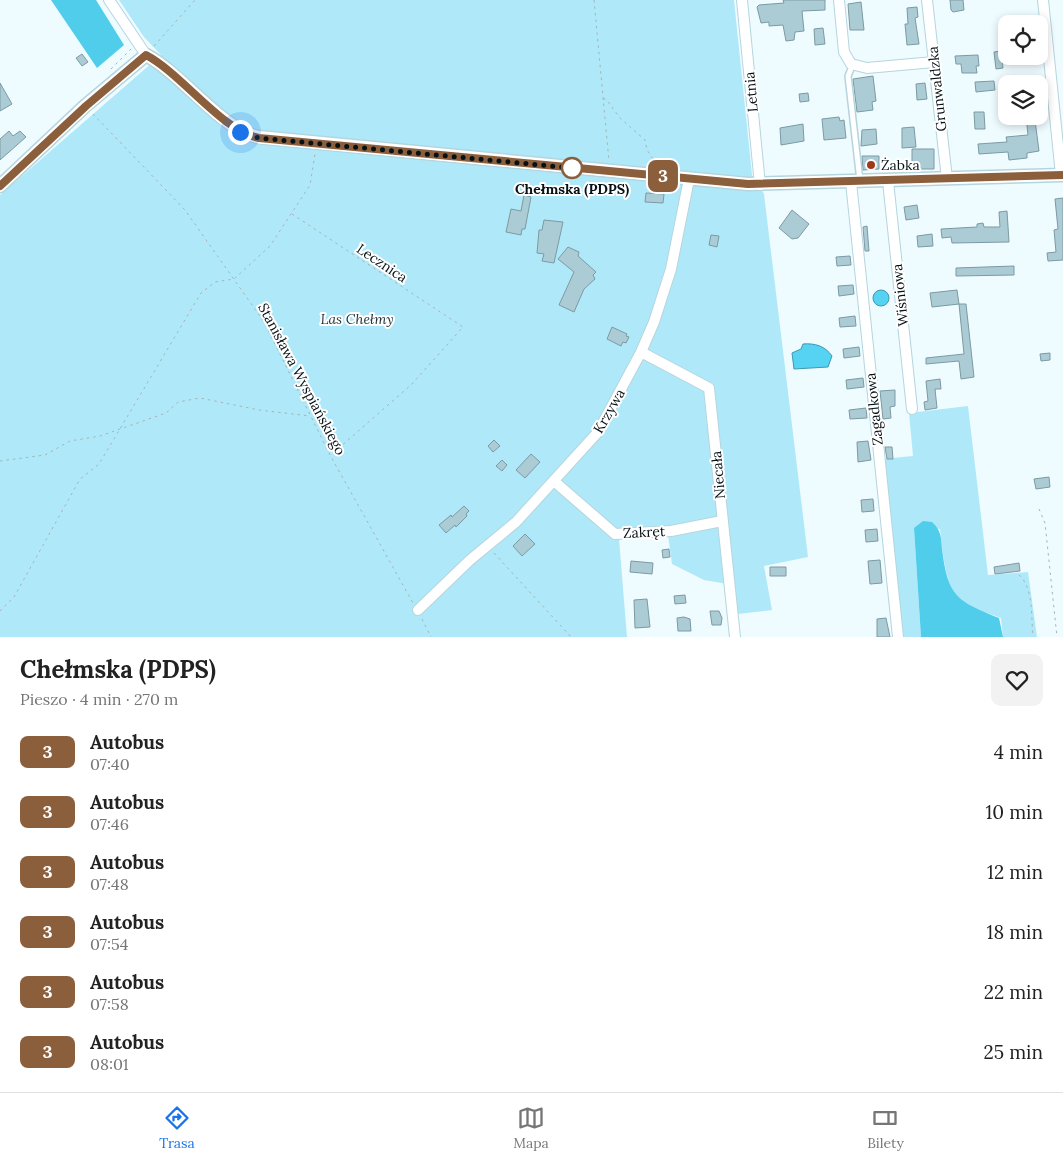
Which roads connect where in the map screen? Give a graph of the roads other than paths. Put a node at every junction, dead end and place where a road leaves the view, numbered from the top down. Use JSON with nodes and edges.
{"nodes":[{"id":1,"x":109,"y":0,"type":"edge"},
{"id":2,"x":742,"y":0,"type":"edge"},
{"id":3,"x":839,"y":0,"type":"edge"},
{"id":4,"x":927,"y":0,"type":"edge"},
{"id":5,"x":1043,"y":0,"type":"edge"},
{"id":6,"x":146,"y":55,"type":"junction"},
{"id":7,"x":934,"y":62,"type":"junction"},
{"id":8,"x":853,"y":64,"type":"junction"},
{"id":9,"x":1062,"y":175,"type":"edge"},
{"id":10,"x":689,"y":179,"type":"junction"},
{"id":11,"x":947,"y":179,"type":"junction"},
{"id":12,"x":888,"y":180,"type":"junction"},
{"id":13,"x":855,"y":182,"type":"junction"},
{"id":14,"x":760,"y":185,"type":"junction"},
{"id":15,"x":0,"y":186,"type":"edge"},
{"id":16,"x":641,"y":352,"type":"junction"},
{"id":17,"x":912,"y":409,"type":"dead end"},
{"id":18,"x":555,"y":482,"type":"junction"},
{"id":19,"x":722,"y":521,"type":"junction"},
{"id":20,"x":418,"y":610,"type":"road end"},
{"id":21,"x":735,"y":637,"type":"edge"},
{"id":22,"x":898,"y":637,"type":"edge"}],
"edges":[{"from":1,"to":6,"type":"street"},
{"from":2,"to":14,"type":"street","name":"Letnia"},
{"from":3,"to":8,"type":"street"},
{"from":4,"to":7,"type":"street","name":"Grunwaldzka"},
{"from":5,"to":9,"type":"street"},
{"from":6,"to":10,"type":"street"},
{"from":6,"to":15,"type":"street"},
{"from":7,"to":8,"type":"street"},
{"from":7,"to":11,"type":"street","name":"Grunwaldzka"},
{"from":8,"to":13,"type":"lane"},
{"from":9,"to":11,"type":"street"},
{"from":10,"to":14,"type":"street"},
{"from":10,"to":16,"type":"street","name":"Krzywa"},
{"from":11,"to":12,"type":"street"},
{"from":12,"to":13,"type":"street"},
{"from":12,"to":17,"type":"street","name":"Wiśniowa"},
{"from":13,"to":14,"type":"street"},
{"from":13,"to":22,"type":"street","name":"Zagadkowa"},
{"from":16,"to":18,"type":"street","name":"Krzywa"},
{"from":16,"to":19,"type":"street","name":"Niecała"},
{"from":18,"to":19,"type":"street","name":"Zakręt"},
{"from":18,"to":20,"type":"street","name":"Krzywa"},
{"from":19,"to":21,"type":"street","name":"Niecała"}]}
